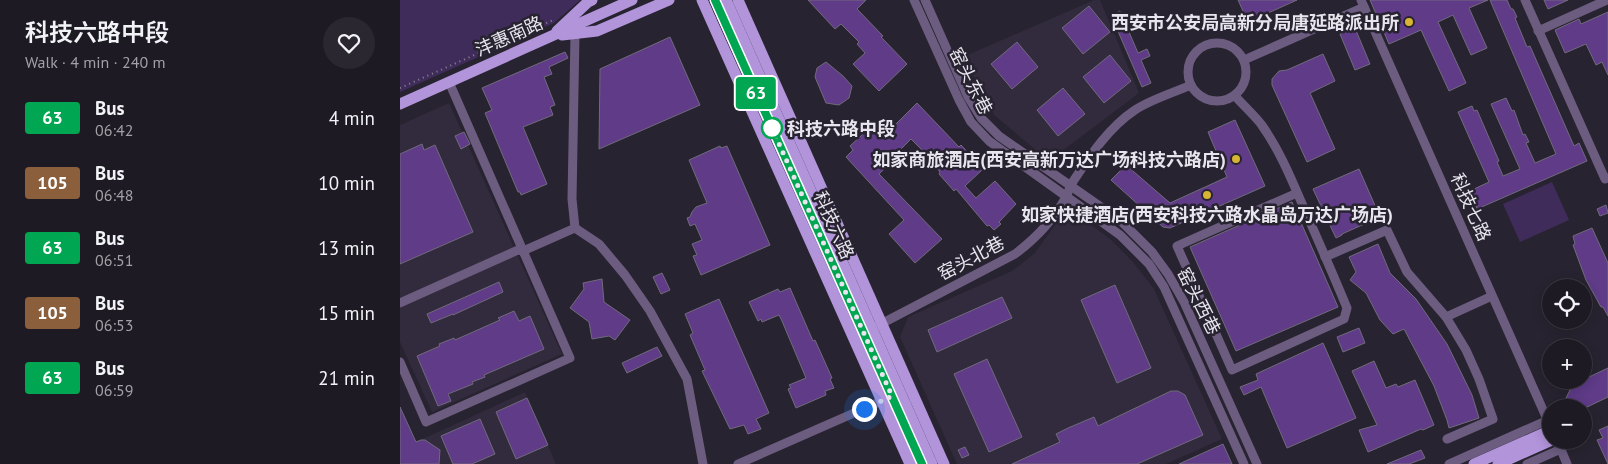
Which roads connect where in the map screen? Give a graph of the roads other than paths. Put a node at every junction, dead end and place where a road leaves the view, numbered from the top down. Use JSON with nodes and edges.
{"nodes":[{"id":1,"x":592,"y":0,"type":"edge"},
{"id":2,"x":632,"y":0,"type":"edge"},
{"id":3,"x":669,"y":0,"type":"edge"},
{"id":4,"x":702,"y":0,"type":"edge"},
{"id":5,"x":715,"y":0,"type":"edge"},
{"id":6,"x":726,"y":0,"type":"edge"},
{"id":7,"x":738,"y":0,"type":"edge"},
{"id":8,"x":914,"y":0,"type":"edge"},
{"id":9,"x":925,"y":0,"type":"edge"},
{"id":10,"x":1525,"y":0,"type":"edge"},
{"id":11,"x":1607,"y":0,"type":"edge"},
{"id":12,"x":1363,"y":3,"type":"edge"},
{"id":13,"x":1538,"y":31,"type":"junction"},
{"id":14,"x":575,"y":34,"type":"junction"},
{"id":15,"x":550,"y":37,"type":"junction"},
{"id":16,"x":1244,"y":60,"type":"junction"},
{"id":17,"x":449,"y":82,"type":"junction"},
{"id":18,"x":1191,"y":85,"type":"junction"},
{"id":19,"x":1235,"y":96,"type":"junction"},
{"id":20,"x":400,"y":104,"type":"edge"},
{"id":21,"x":1608,"y":178,"type":"edge"},
{"id":22,"x":1070,"y":185,"type":"junction"},
{"id":23,"x":1297,"y":193,"type":"junction"},
{"id":24,"x":1067,"y":196,"type":"junction"},
{"id":25,"x":575,"y":228,"type":"junction"},
{"id":26,"x":524,"y":251,"type":"junction"},
{"id":27,"x":1325,"y":257,"type":"junction"},
{"id":28,"x":1492,"y":296,"type":"junction"},
{"id":29,"x":400,"y":303,"type":"edge"},
{"id":30,"x":1446,"y":317,"type":"junction"},
{"id":31,"x":872,"y":328,"type":"junction"},
{"id":32,"x":400,"y":362,"type":"edge"},
{"id":33,"x":891,"y":396,"type":"junction"},
{"id":34,"x":1542,"y":408,"type":"edge"},
{"id":35,"x":1542,"y":429,"type":"edge"},
{"id":36,"x":1542,"y":430,"type":"edge"},
{"id":37,"x":1447,"y":439,"type":"dead end"},
{"id":38,"x":1542,"y":444,"type":"edge"},
{"id":39,"x":1551,"y":449,"type":"edge"},
{"id":40,"x":1561,"y":449,"type":"edge"},
{"id":41,"x":703,"y":464,"type":"edge"},
{"id":42,"x":738,"y":464,"type":"edge"},
{"id":43,"x":910,"y":464,"type":"edge"},
{"id":44,"x":922,"y":464,"type":"edge"},
{"id":45,"x":932,"y":464,"type":"edge"},
{"id":46,"x":944,"y":464,"type":"edge"},
{"id":47,"x":1244,"y":464,"type":"edge"},
{"id":48,"x":1257,"y":464,"type":"edge"},
{"id":49,"x":1449,"y":464,"type":"edge"},
{"id":50,"x":1474,"y":464,"type":"edge"},
{"id":51,"x":1498,"y":464,"type":"edge"},
{"id":52,"x":1526,"y":464,"type":"edge"},
{"id":53,"x":1567,"y":464,"type":"edge"}],
"edges":[{"from":1,"to":15,"type":"main road"},
{"from":2,"to":15,"type":"main road","name":"沣惠南路"},
{"from":3,"to":14,"type":"main road"},
{"from":4,"to":33,"type":"main road"},
{"from":5,"to":31,"type":"main road","name":"科技六路"},
{"from":6,"to":31,"type":"main road","name":"科技六路"},
{"from":7,"to":31,"type":"main road"},
{"from":8,"to":24,"type":"street","name":"窑头东巷"},
{"from":9,"to":22,"type":"street","name":"窑头东巷"},
{"from":10,"to":13,"type":"street"},
{"from":11,"to":13,"type":"street"},
{"from":12,"to":16,"type":"street"},
{"from":12,"to":28,"type":"street","name":"科技七路"},
{"from":13,"to":21,"type":"street"},
{"from":14,"to":15,"type":"main road"},
{"from":14,"to":25,"type":"street"},
{"from":15,"to":17,"type":"main road","name":"沣惠南路"},
{"from":16,"to":18,"type":"street"},
{"from":16,"to":19,"type":"street"},
{"from":17,"to":20,"type":"main road","name":"沣惠南路"},
{"from":17,"to":26,"type":"street"},
{"from":18,"to":19,"type":"street"},
{"from":18,"to":22,"type":"street"},
{"from":19,"to":23,"type":"street"},
{"from":22,"to":24,"type":"street","name":"窑头北巷"},
{"from":22,"to":48,"type":"street","name":"窑头西巷"},
{"from":23,"to":27,"type":"street"},
{"from":23,"to":27,"type":"street"},
{"from":24,"to":31,"type":"street","name":"窑头北巷"},
{"from":24,"to":47,"type":"street","name":"窑头西巷"},
{"from":25,"to":26,"type":"street"},
{"from":25,"to":41,"type":"street"},
{"from":26,"to":29,"type":"street"},
{"from":26,"to":32,"type":"street"},
{"from":27,"to":30,"type":"street"},
{"from":28,"to":30,"type":"street"},
{"from":28,"to":34,"type":"street","name":"科技七路"},
{"from":30,"to":37,"type":"street"},
{"from":31,"to":33,"type":"main road","name":"科技六路"},
{"from":31,"to":46,"type":"main road"},
{"from":33,"to":42,"type":"street"},
{"from":33,"to":43,"type":"main road"},
{"from":33,"to":44,"type":"main road","name":"科技六路"},
{"from":33,"to":45,"type":"main road","name":"科技六路"},
{"from":35,"to":49,"type":"street"},
{"from":36,"to":50,"type":"main road"},
{"from":38,"to":51,"type":"main road"},
{"from":39,"to":52,"type":"street"},
{"from":40,"to":53,"type":"street"}]}
